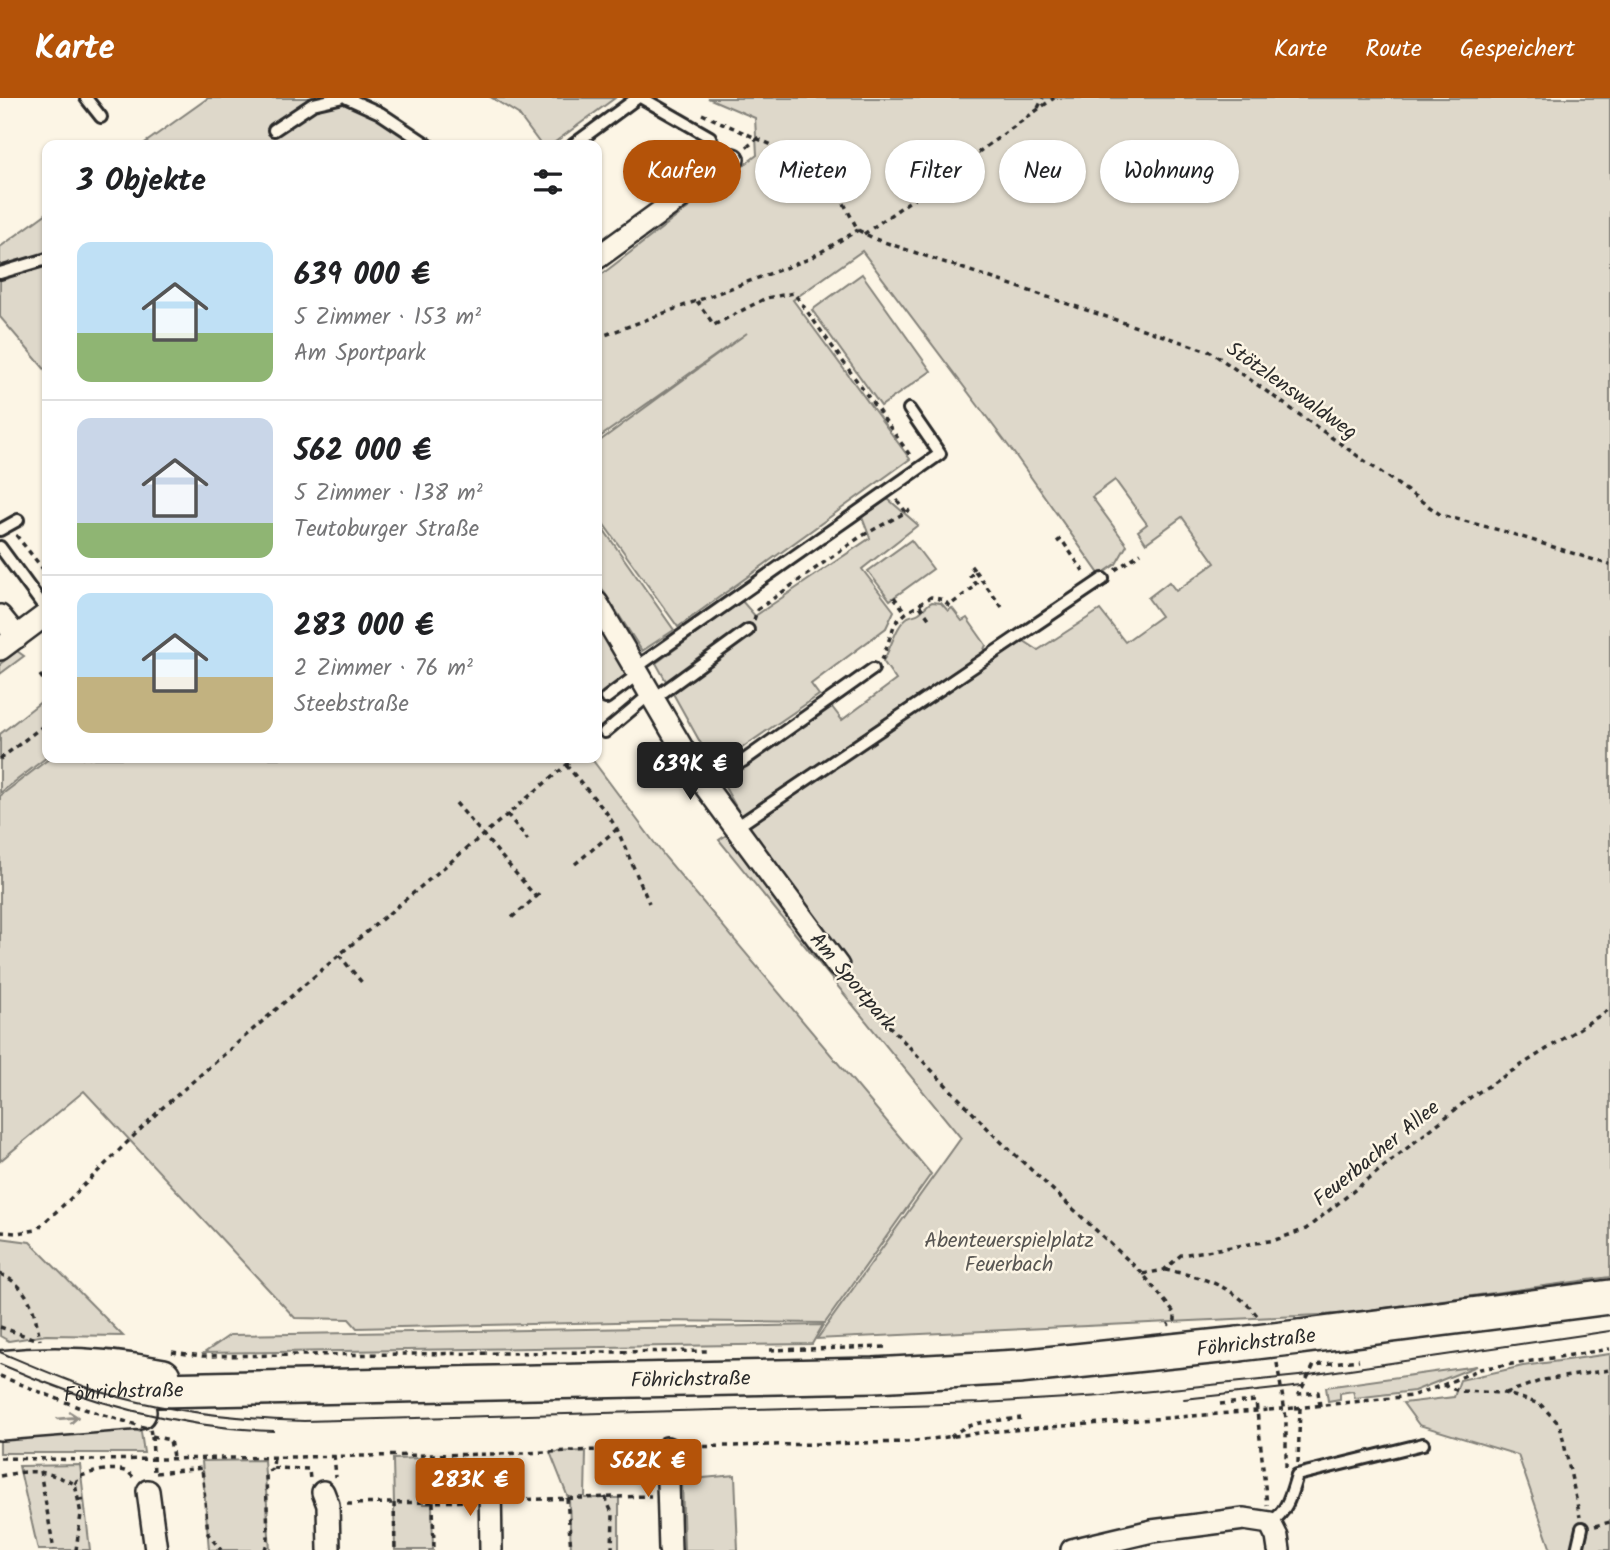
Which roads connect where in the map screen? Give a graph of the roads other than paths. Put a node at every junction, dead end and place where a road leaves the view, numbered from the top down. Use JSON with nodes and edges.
{"nodes":[{"id":1,"x":86,"y":98,"type":"edge"},
{"id":2,"x":339,"y":98,"type":"edge"},
{"id":3,"x":347,"y":98,"type":"edge"},
{"id":4,"x":639,"y":98,"type":"edge"},
{"id":5,"x":101,"y":117,"type":"dead end"},
{"id":6,"x":274,"y":130,"type":"dead end"},
{"id":7,"x":420,"y":140,"type":"edge"},
{"id":8,"x":580,"y":140,"type":"edge"},
{"id":9,"x":711,"y":140,"type":"edge"},
{"id":10,"x":672,"y":203,"type":"edge"},
{"id":11,"x":602,"y":254,"type":"edge"},
{"id":12,"x":42,"y":260,"type":"edge"},
{"id":13,"x":0,"y":273,"type":"edge"},
{"id":14,"x":909,"y":409,"type":"dead end"},
{"id":15,"x":0,"y":547,"type":"edge"},
{"id":16,"x":1103,"y":579,"type":"dead end"},
{"id":17,"x":42,"y":605,"type":"edge"},
{"id":18,"x":602,"y":612,"type":"edge"},
{"id":19,"x":0,"y":616,"type":"edge"},
{"id":20,"x":42,"y":616,"type":"edge"},
{"id":21,"x":748,"y":630,"type":"road end"},
{"id":22,"x":9,"y":643,"type":"edge"},
{"id":23,"x":873,"y":669,"type":"dead end"},
{"id":24,"x":636,"y":672,"type":"junction"},
{"id":25,"x":606,"y":698,"type":"dead end"},
{"id":26,"x":651,"y":698,"type":"junction"},
{"id":27,"x":605,"y":732,"type":"dead end"},
{"id":28,"x":702,"y":782,"type":"junction"},
{"id":29,"x":734,"y":828,"type":"junction"},
{"id":30,"x":838,"y":966,"type":"road end"},
{"id":31,"x":1610,"y":1297,"type":"edge"},
{"id":32,"x":0,"y":1368,"type":"edge"},
{"id":33,"x":268,"y":1387,"type":"junction"},
{"id":34,"x":224,"y":1388,"type":"junction"},
{"id":35,"x":0,"y":1400,"type":"edge"},
{"id":36,"x":0,"y":1423,"type":"edge"},
{"id":37,"x":1423,"y":1444,"type":"dead end"},
{"id":38,"x":667,"y":1448,"type":"road end"},
{"id":39,"x":151,"y":1482,"type":"road end"},
{"id":40,"x":490,"y":1484,"type":"dead end"},
{"id":41,"x":323,"y":1492,"type":"road end"},
{"id":42,"x":1270,"y":1523,"type":"junction"},
{"id":43,"x":1582,"y":1528,"type":"road end"},
{"id":44,"x":156,"y":1550,"type":"edge"},
{"id":45,"x":329,"y":1550,"type":"edge"},
{"id":46,"x":491,"y":1550,"type":"edge"},
{"id":47,"x":670,"y":1550,"type":"edge"},
{"id":48,"x":1072,"y":1550,"type":"edge"},
{"id":49,"x":1279,"y":1550,"type":"edge"},
{"id":50,"x":1577,"y":1550,"type":"edge"}],
"edges":[{"from":1,"to":5,"type":"lane"},
{"from":2,"to":6,"type":"lane"},
{"from":3,"to":7,"type":"lane"},
{"from":4,"to":8,"type":"lane"},
{"from":4,"to":9,"type":"lane"},
{"from":10,"to":11,"type":"street"},
{"from":12,"to":13,"type":"lane"},
{"from":14,"to":24,"type":"lane"},
{"from":15,"to":17,"type":"lane"},
{"from":16,"to":29,"type":"lane"},
{"from":18,"to":24,"type":"street","name":"Am Sportpark"},
{"from":19,"to":22,"type":"street"},
{"from":20,"to":22,"type":"street"},
{"from":21,"to":26,"type":"lane"},
{"from":23,"to":28,"type":"lane"},
{"from":24,"to":25,"type":"lane"},
{"from":24,"to":26,"type":"street","name":"Am Sportpark"},
{"from":26,"to":27,"type":"lane"},
{"from":26,"to":28,"type":"street","name":"Am Sportpark"},
{"from":28,"to":29,"type":"street","name":"Am Sportpark"},
{"from":29,"to":30,"type":"street","name":"Am Sportpark"},
{"from":31,"to":33,"type":"main road","name":"Föhrichstraße","bridge":true},
{"from":32,"to":34,"type":"main road"},
{"from":33,"to":34,"type":"main road","name":"Föhrichstraße"},
{"from":36,"to":33,"type":"main road","one_way":true},
{"from":34,"to":35,"type":"main road","name":"Föhrichstraße"},
{"from":37,"to":42,"type":"lane"},
{"from":38,"to":47,"type":"street"},
{"from":39,"to":44,"type":"street"},
{"from":40,"to":46,"type":"street"},
{"from":41,"to":45,"type":"street"},
{"from":42,"to":48,"type":"street"},
{"from":42,"to":49,"type":"street"},
{"from":43,"to":50,"type":"lane"}]}
